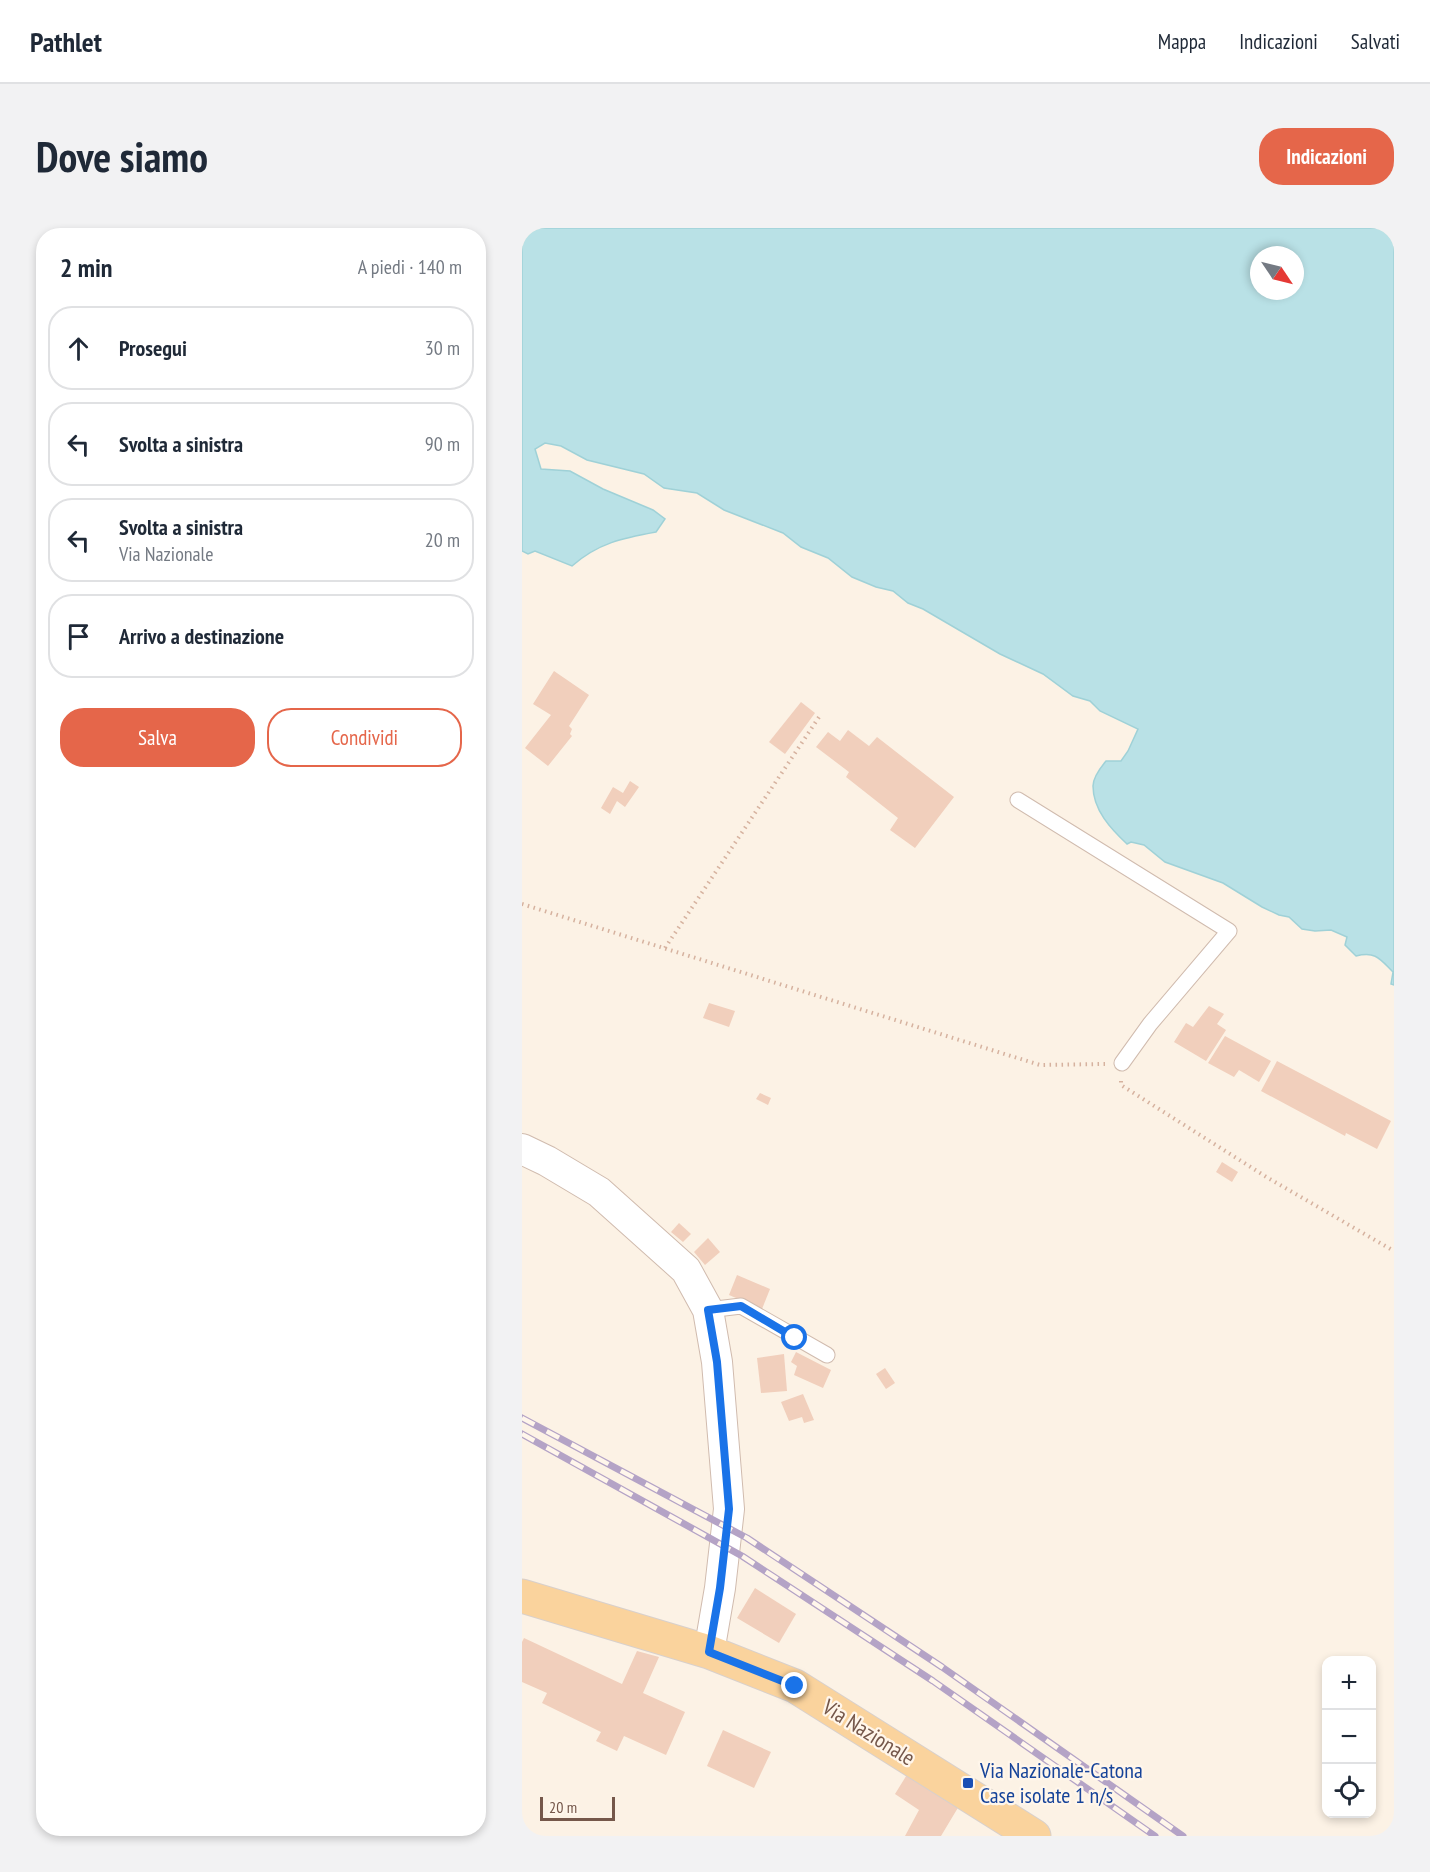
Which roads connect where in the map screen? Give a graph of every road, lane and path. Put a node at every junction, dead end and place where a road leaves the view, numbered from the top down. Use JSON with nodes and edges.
{"nodes":[{"id":1,"x":821,"y":714,"type":"dead end"},
{"id":2,"x":1018,"y":800,"type":"dead end"},
{"id":3,"x":522,"y":904,"type":"edge"},
{"id":4,"x":665,"y":948,"type":"junction"},
{"id":5,"x":1122,"y":1064,"type":"junction"},
{"id":6,"x":522,"y":1149,"type":"edge"},
{"id":7,"x":1394,"y":1251,"type":"edge"},
{"id":8,"x":708,"y":1310,"type":"junction"},
{"id":9,"x":827,"y":1355,"type":"dead end"},
{"id":10,"x":522,"y":1596,"type":"edge"},
{"id":11,"x":709,"y":1652,"type":"junction"},
{"id":12,"x":1034,"y":1836,"type":"edge"}],
"edges":[{"from":1,"to":4,"type":"path"},
{"from":2,"to":5,"type":"lane"},
{"from":3,"to":4,"type":"path"},
{"from":4,"to":5,"type":"path"},
{"from":5,"to":7,"type":"path"},
{"from":6,"to":8,"type":"street"},
{"from":8,"to":9,"type":"lane"},
{"from":8,"to":11,"type":"street"},
{"from":10,"to":11,"type":"main road","name":"Via Nazionale"},
{"from":11,"to":12,"type":"main road","name":"Via Nazionale"}]}
